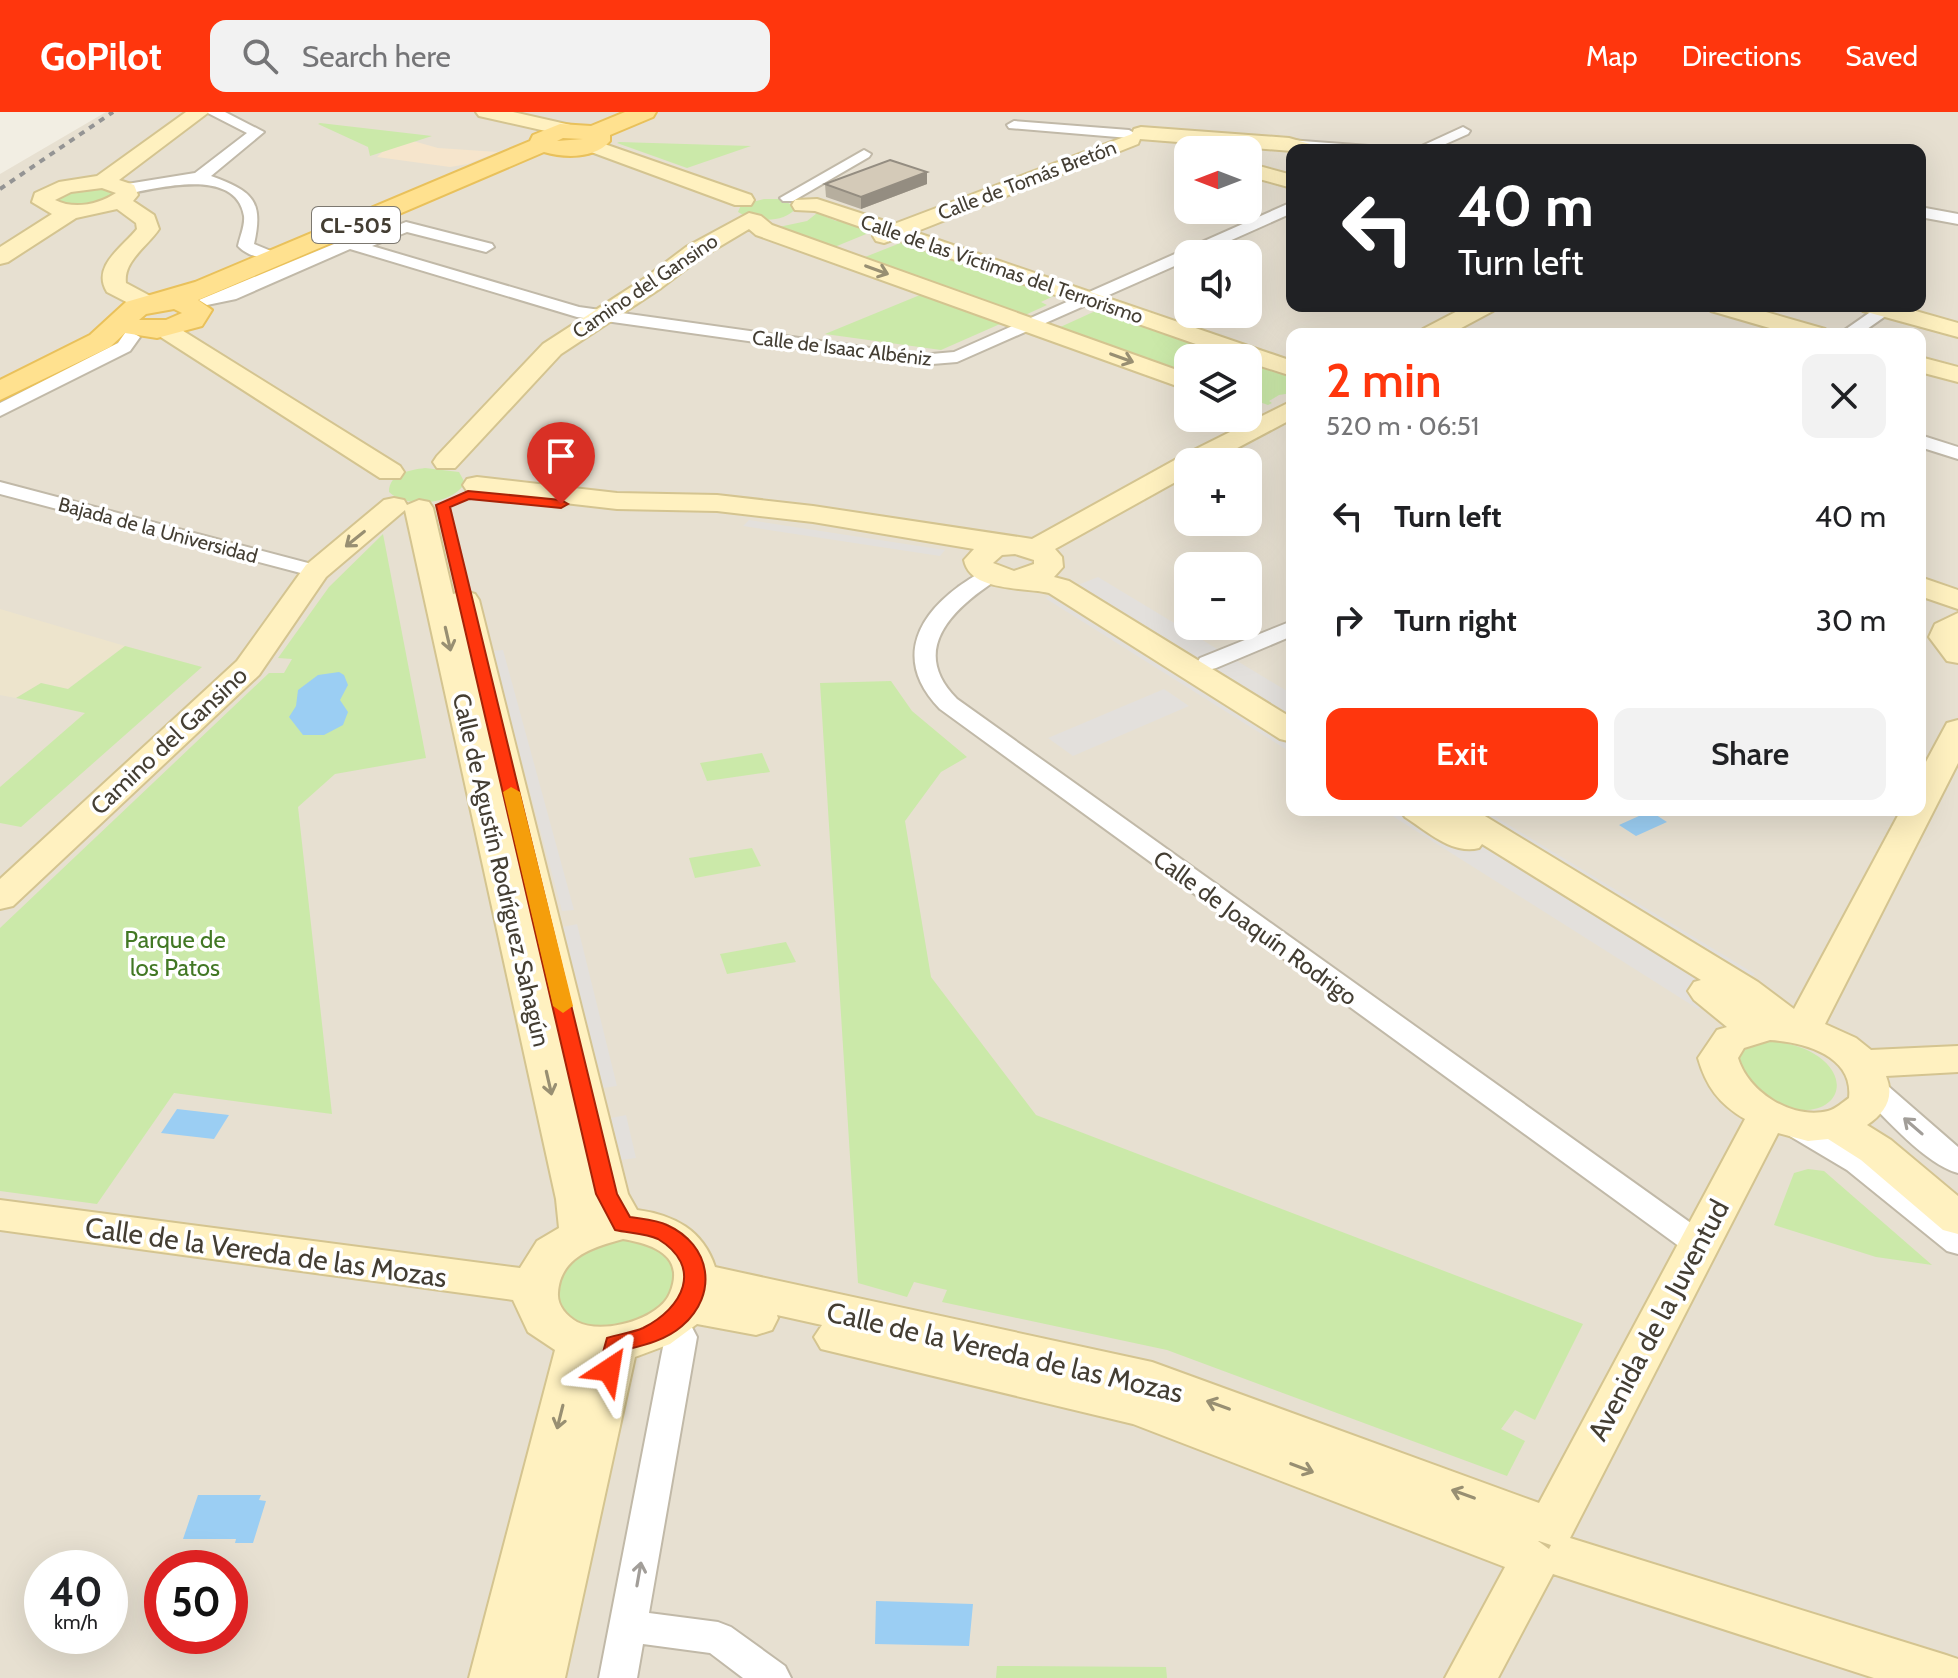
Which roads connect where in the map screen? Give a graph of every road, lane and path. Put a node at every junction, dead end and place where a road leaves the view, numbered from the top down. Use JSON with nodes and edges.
{"nodes":[{"id":1,"x":199,"y":112,"type":"edge"},
{"id":2,"x":213,"y":112,"type":"edge"},
{"id":3,"x":624,"y":112,"type":"edge"},
{"id":4,"x":645,"y":112,"type":"edge"},
{"id":5,"x":491,"y":113,"type":"edge"},
{"id":6,"x":1014,"y":125,"type":"dead end"},
{"id":7,"x":1463,"y":131,"type":"dead end"},
{"id":8,"x":562,"y":137,"type":"junction"},
{"id":9,"x":1137,"y":137,"type":"junction"},
{"id":10,"x":1174,"y":144,"type":"edge"},
{"id":11,"x":1262,"y":144,"type":"edge"},
{"id":12,"x":1286,"y":144,"type":"edge"},
{"id":13,"x":1434,"y":144,"type":"edge"},
{"id":14,"x":864,"y":154,"type":"dead end"},
{"id":15,"x":1262,"y":173,"type":"edge"},
{"id":16,"x":200,"y":177,"type":"junction"},
{"id":17,"x":1286,"y":180,"type":"edge"},
{"id":18,"x":103,"y":182,"type":"junction"},
{"id":19,"x":115,"y":199,"type":"junction"},
{"id":20,"x":795,"y":201,"type":"junction"},
{"id":21,"x":63,"y":210,"type":"junction"},
{"id":22,"x":1286,"y":210,"type":"edge"},
{"id":23,"x":1926,"y":213,"type":"edge"},
{"id":24,"x":748,"y":214,"type":"junction"},
{"id":25,"x":1958,"y":219,"type":"edge"},
{"id":26,"x":895,"y":232,"type":"junction"},
{"id":27,"x":344,"y":243,"type":"junction"},
{"id":28,"x":486,"y":247,"type":"dead end"},
{"id":29,"x":0,"y":250,"type":"edge"},
{"id":30,"x":265,"y":254,"type":"junction"},
{"id":31,"x":834,"y":255,"type":"junction"},
{"id":32,"x":0,"y":257,"type":"edge"},
{"id":33,"x":1088,"y":299,"type":"junction"},
{"id":34,"x":1474,"y":312,"type":"edge"},
{"id":35,"x":1740,"y":312,"type":"edge"},
{"id":36,"x":1873,"y":312,"type":"edge"},
{"id":37,"x":1893,"y":312,"type":"edge"},
{"id":38,"x":158,"y":316,"type":"junction"},
{"id":39,"x":602,"y":317,"type":"junction"},
{"id":40,"x":1029,"y":325,"type":"junction"},
{"id":41,"x":1443,"y":328,"type":"edge"},
{"id":42,"x":1795,"y":328,"type":"edge"},
{"id":43,"x":1855,"y":328,"type":"edge"},
{"id":44,"x":1958,"y":330,"type":"edge"},
{"id":45,"x":1926,"y":366,"type":"edge"},
{"id":46,"x":1286,"y":367,"type":"edge"},
{"id":47,"x":1958,"y":375,"type":"edge"},
{"id":48,"x":1174,"y":377,"type":"edge"},
{"id":49,"x":0,"y":382,"type":"edge"},
{"id":50,"x":0,"y":391,"type":"edge"},
{"id":51,"x":0,"y":401,"type":"edge"},
{"id":52,"x":1262,"y":408,"type":"edge"},
{"id":53,"x":0,"y":410,"type":"edge"},
{"id":54,"x":1286,"y":414,"type":"edge"},
{"id":55,"x":1286,"y":416,"type":"edge"},
{"id":56,"x":1926,"y":443,"type":"edge"},
{"id":57,"x":1221,"y":448,"type":"edge"},
{"id":58,"x":1958,"y":453,"type":"edge"},
{"id":59,"x":446,"y":462,"type":"junction"},
{"id":60,"x":400,"y":468,"type":"junction"},
{"id":61,"x":1174,"y":474,"type":"edge"},
{"id":62,"x":0,"y":488,"type":"edge"},
{"id":63,"x":443,"y":500,"type":"junction"},
{"id":64,"x":992,"y":559,"type":"junction"},
{"id":65,"x":1036,"y":565,"type":"junction"},
{"id":66,"x":316,"y":571,"type":"junction"},
{"id":67,"x":1926,"y":588,"type":"edge"},
{"id":68,"x":1958,"y":600,"type":"edge"},
{"id":69,"x":1958,"y":622,"type":"edge"},
{"id":70,"x":1286,"y":630,"type":"edge"},
{"id":71,"x":1926,"y":648,"type":"edge"},
{"id":72,"x":1958,"y":656,"type":"edge"},
{"id":73,"x":1208,"y":663,"type":"junction"},
{"id":74,"x":1286,"y":710,"type":"edge"},
{"id":75,"x":1286,"y":728,"type":"edge"},
{"id":76,"x":1958,"y":730,"type":"edge"},
{"id":77,"x":1926,"y":790,"type":"edge"},
{"id":78,"x":1427,"y":816,"type":"edge"},
{"id":79,"x":1461,"y":816,"type":"edge"},
{"id":80,"x":1912,"y":816,"type":"edge"},
{"id":81,"x":0,"y":898,"type":"edge"},
{"id":82,"x":1752,"y":1030,"type":"junction"},
{"id":83,"x":1799,"y":1030,"type":"junction"},
{"id":84,"x":1958,"y":1059,"type":"edge"},
{"id":85,"x":1858,"y":1095,"type":"junction"},
{"id":86,"x":1778,"y":1119,"type":"junction"},
{"id":87,"x":1958,"y":1163,"type":"edge"},
{"id":88,"x":1958,"y":1192,"type":"edge"},
{"id":89,"x":0,"y":1215,"type":"edge"},
{"id":90,"x":1958,"y":1219,"type":"edge"},
{"id":91,"x":623,"y":1224,"type":"junction"},
{"id":92,"x":581,"y":1233,"type":"junction"},
{"id":93,"x":1958,"y":1243,"type":"edge"},
{"id":94,"x":1698,"y":1244,"type":"junction"},
{"id":95,"x":533,"y":1286,"type":"junction"},
{"id":96,"x":685,"y":1302,"type":"junction"},
{"id":97,"x":598,"y":1343,"type":"junction"},
{"id":98,"x":1541,"y":1544,"type":"junction"},
{"id":99,"x":630,"y":1626,"type":"junction"},
{"id":100,"x":495,"y":1678,"type":"edge"},
{"id":101,"x":539,"y":1678,"type":"edge"},
{"id":102,"x":618,"y":1678,"type":"edge"},
{"id":103,"x":772,"y":1678,"type":"edge"},
{"id":104,"x":1471,"y":1678,"type":"edge"},
{"id":105,"x":1946,"y":1678,"type":"edge"}],
"edges":[{"from":1,"to":18,"type":"street"},
{"from":2,"to":16,"type":"street"},
{"from":3,"to":8,"type":"main road","number":"CL-505"},
{"from":4,"to":8,"type":"main road","number":"CL-505"},
{"from":5,"to":8,"type":"street","name":"Calle de las Víctimas del Terrorismo"},
{"from":6,"to":9,"type":"street"},
{"from":7,"to":13,"type":"street"},
{"from":8,"to":24,"type":"street","name":"Calle de las Víctimas del Terrorismo"},
{"from":8,"to":27,"type":"main road","number":"CL-505"},
{"from":8,"to":30,"type":"street"},
{"from":8,"to":38,"type":"main road","number":"CL-505"},
{"from":9,"to":10,"type":"street"},
{"from":9,"to":26,"type":"street","name":"Calle de Tomás Bretón"},
{"from":11,"to":12,"type":"street"},
{"from":14,"to":20,"type":"street"},
{"from":15,"to":17,"type":"street"},
{"from":16,"to":19,"type":"street"},
{"from":16,"to":30,"type":"street"},
{"from":18,"to":19,"type":"street"},
{"from":18,"to":21,"type":"street"},
{"from":19,"to":21,"type":"street"},
{"from":19,"to":38,"type":"street"},
{"from":20,"to":24,"type":"street","name":"Calle de las Víctimas del Terrorismo"},
{"from":20,"to":26,"type":"street","name":"Calle de las Víctimas del Terrorismo"},
{"from":21,"to":29,"type":"street"},
{"from":21,"to":32,"type":"street"},
{"from":22,"to":33,"type":"street","name":"Calle de Isaac Albéniz"},
{"from":23,"to":25,"type":"street"},
{"from":24,"to":31,"type":"street","name":"Calle de las Víctimas del Terrorismo"},
{"from":24,"to":39,"type":"street","name":"Camino del Gansino"},
{"from":26,"to":31,"type":"street","name":"Calle de Tomás Bretón"},
{"from":26,"to":33,"type":"street","name":"Calle de las Víctimas del Terrorismo"},
{"from":27,"to":28,"type":"street"},
{"from":27,"to":38,"type":"main road","number":"CL-505"},
{"from":27,"to":39,"type":"street","name":"Calle de Isaac Albéniz"},
{"from":30,"to":38,"type":"street"},
{"from":31,"to":40,"type":"street","name":"Calle de las Víctimas del Terrorismo","one_way":true},
{"from":33,"to":40,"type":"street","name":"Calle de Isaac Albéniz"},
{"from":33,"to":46,"type":"street","name":"Calle de las Víctimas del Terrorismo"},
{"from":34,"to":41,"type":"street"},
{"from":35,"to":42,"type":"street"},
{"from":36,"to":43,"type":"street"},
{"from":37,"to":44,"type":"street"},
{"from":38,"to":49,"type":"street"},
{"from":38,"to":50,"type":"main road","number":"CL-505"},
{"from":38,"to":51,"type":"main road","number":"CL-505"},
{"from":38,"to":53,"type":"street"},
{"from":38,"to":60,"type":"street"},
{"from":39,"to":40,"type":"street","name":"Calle de Isaac Albéniz"},
{"from":39,"to":59,"type":"street","name":"Camino del Gansino"},
{"from":40,"to":48,"type":"street","name":"Calle de las Víctimas del Terrorismo","one_way":true},
{"from":45,"to":47,"type":"street"},
{"from":52,"to":54,"type":"street"},
{"from":55,"to":57,"type":"street"},
{"from":56,"to":58,"type":"street"},
{"from":59,"to":60,"type":"street"},
{"from":59,"to":63,"type":"street"},
{"from":60,"to":63,"type":"street"},
{"from":61,"to":65,"type":"street"},
{"from":62,"to":66,"type":"street","name":"Bajada de la Universidad"},
{"from":63,"to":64,"type":"street"},
{"from":63,"to":66,"type":"street","name":"Camino del Gansino","one_way":true},
{"from":63,"to":91,"type":"street","name":"Calle de Agustín Rodríguez Sahagún"},
{"from":63,"to":92,"type":"street","name":"Calle de Agustín Rodríguez Sahagún","one_way":true},
{"from":64,"to":65,"type":"street"},
{"from":64,"to":94,"type":"street","name":"Calle de Joaquín Rodrigo"},
{"from":65,"to":73,"type":"street"},
{"from":65,"to":75,"type":"street"},
{"from":66,"to":81,"type":"street","name":"Camino del Gansino"},
{"from":67,"to":68,"type":"street"},
{"from":69,"to":72,"type":"street"},
{"from":70,"to":73,"type":"street"},
{"from":71,"to":72,"type":"street"},
{"from":73,"to":74,"type":"street"},
{"from":76,"to":77,"type":"street"},
{"from":78,"to":82,"type":"street"},
{"from":79,"to":83,"type":"street"},
{"from":80,"to":83,"type":"street"},
{"from":82,"to":83,"type":"street"},
{"from":82,"to":86,"type":"street"},
{"from":83,"to":85,"type":"street"},
{"from":84,"to":85,"type":"street"},
{"from":85,"to":86,"type":"street"},
{"from":87,"to":85,"type":"street","one_way":true},
{"from":85,"to":88,"type":"street"},
{"from":85,"to":90,"type":"street"},
{"from":86,"to":93,"type":"street"},
{"from":86,"to":94,"type":"street","name":"Avenida de la Juventud"},
{"from":89,"to":95,"type":"street","name":"Calle de la Vereda de las Mozas"},
{"from":91,"to":92,"type":"street"},
{"from":91,"to":96,"type":"street"},
{"from":92,"to":95,"type":"street"},
{"from":94,"to":98,"type":"street","name":"Avenida de la Juventud"},
{"from":95,"to":97,"type":"street"},
{"from":96,"to":97,"type":"street"},
{"from":96,"to":98,"type":"street","name":"Calle de la Vereda de las Mozas"},
{"from":99,"to":96,"type":"street","one_way":true},
{"from":97,"to":100,"type":"street","one_way":true},
{"from":97,"to":101,"type":"street"},
{"from":98,"to":104,"type":"street","name":"Avenida de la Juventud"},
{"from":98,"to":105,"type":"street","name":"Calle de la Vereda de las Mozas"},
{"from":99,"to":102,"type":"street"},
{"from":99,"to":103,"type":"street"}]}
